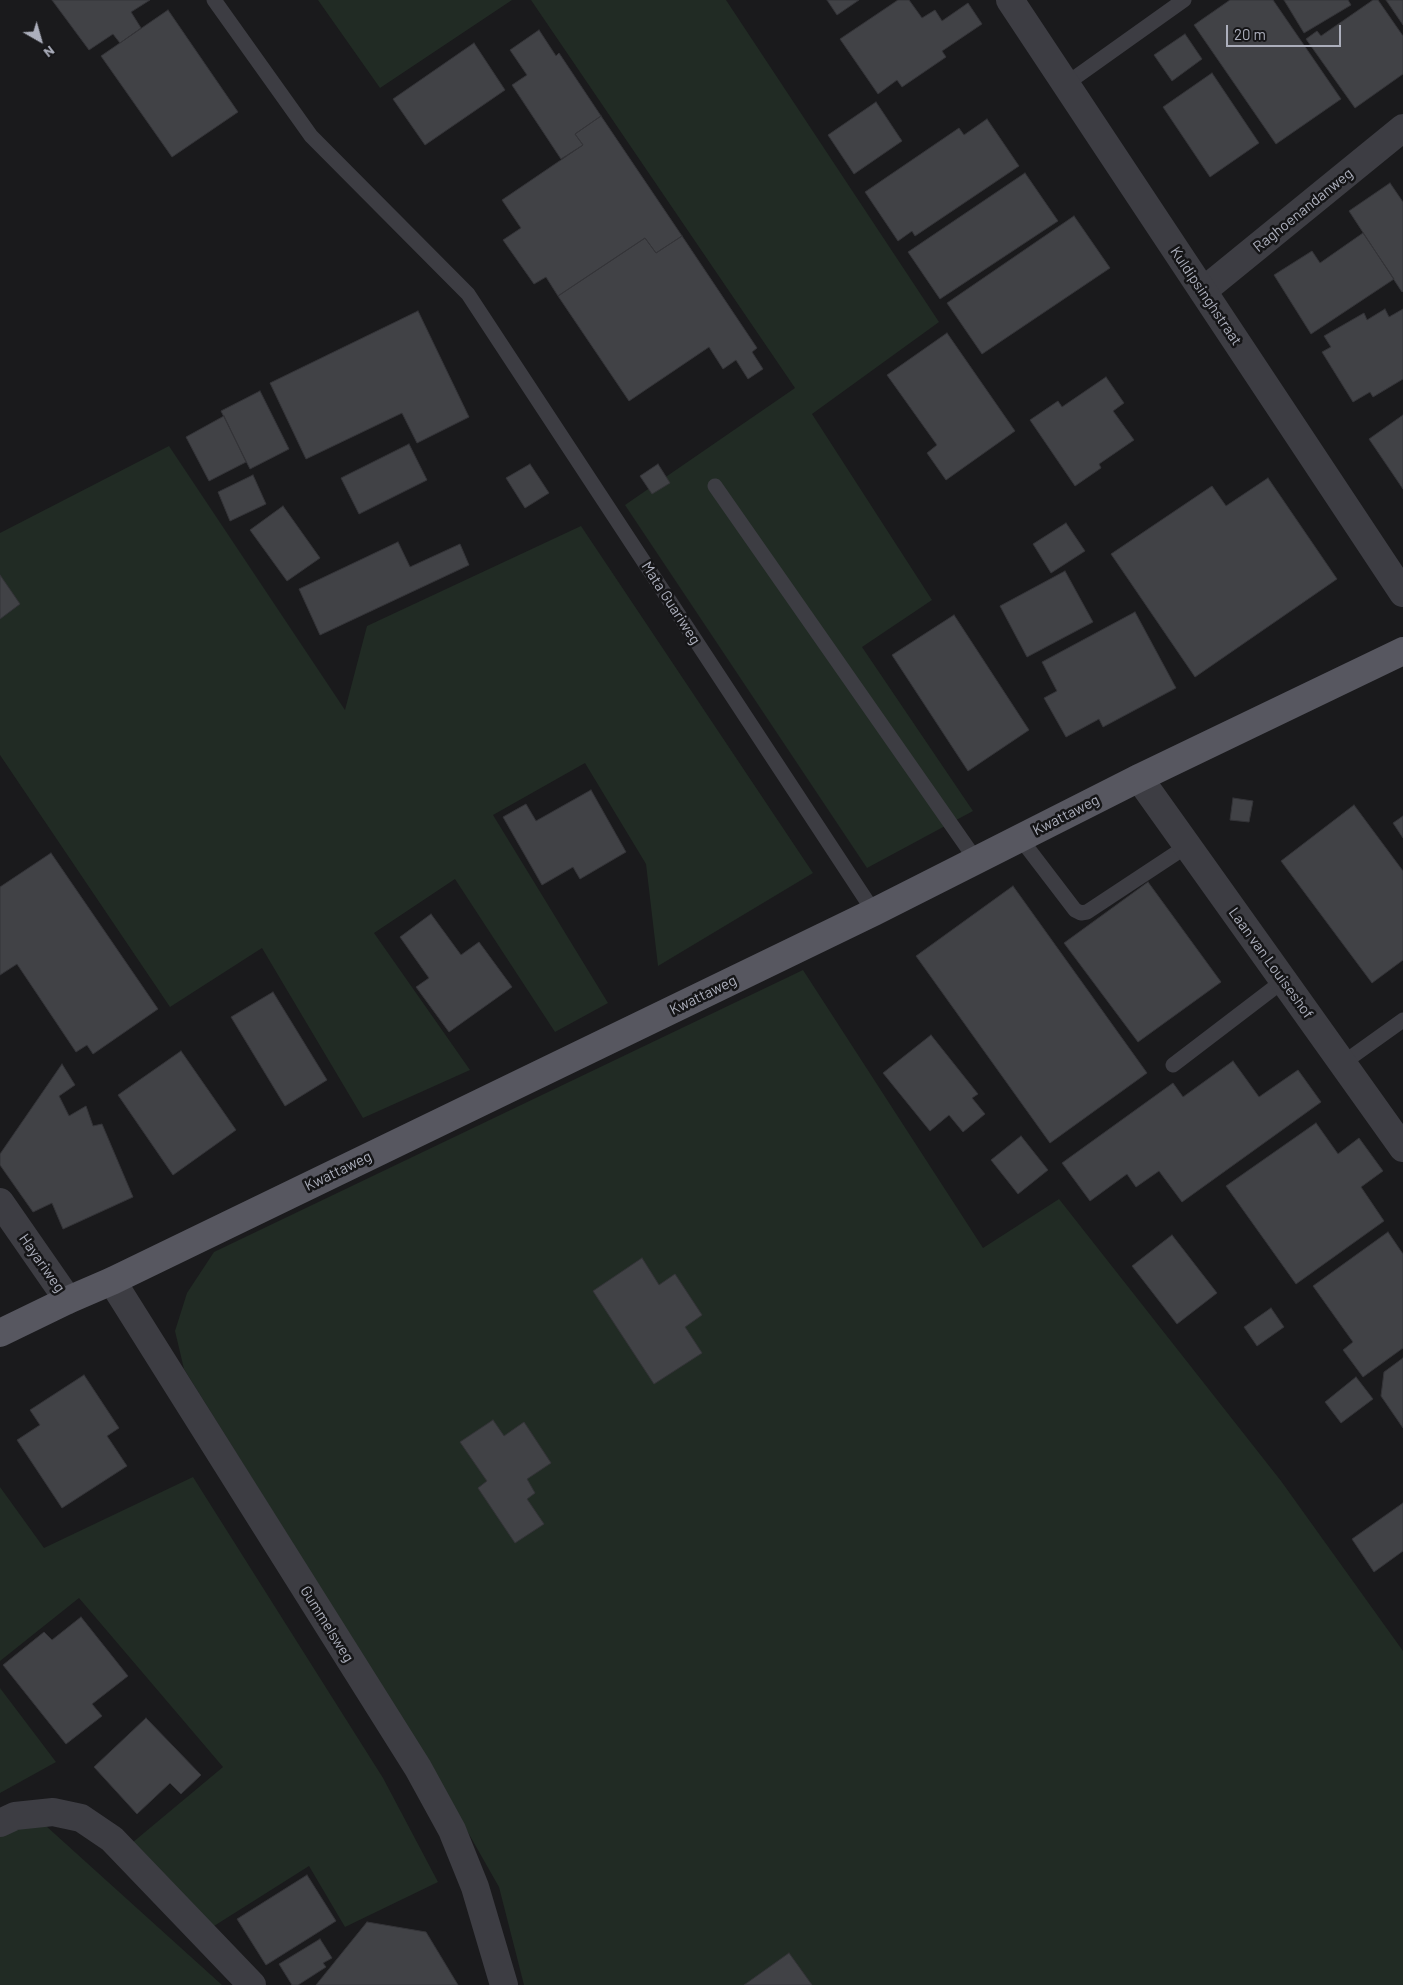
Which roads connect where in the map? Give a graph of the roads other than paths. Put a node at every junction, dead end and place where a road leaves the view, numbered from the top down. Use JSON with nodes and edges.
{"nodes":[{"id":1,"x":214,"y":0,"type":"edge"},
{"id":2,"x":1010,"y":0,"type":"edge"},
{"id":3,"x":1184,"y":0,"type":"edge"},
{"id":4,"x":1066,"y":84,"type":"junction"},
{"id":5,"x":1403,"y":128,"type":"edge"},
{"id":6,"x":1203,"y":291,"type":"junction"},
{"id":7,"x":715,"y":486,"type":"dead end"},
{"id":8,"x":1403,"y":592,"type":"edge"},
{"id":9,"x":1403,"y":651,"type":"edge"},
{"id":10,"x":1140,"y":778,"type":"junction"},
{"id":11,"x":1020,"y":838,"type":"junction"},
{"id":12,"x":1187,"y":846,"type":"junction"},
{"id":13,"x":976,"y":860,"type":"junction"},
{"id":14,"x":874,"y":912,"type":"junction"},
{"id":15,"x":1283,"y":980,"type":"junction"},
{"id":16,"x":1403,"y":1020,"type":"edge"},
{"id":17,"x":1343,"y":1064,"type":"junction"},
{"id":18,"x":1173,"y":1065,"type":"dead end"},
{"id":19,"x":1403,"y":1148,"type":"edge"},
{"id":20,"x":0,"y":1202,"type":"edge"},
{"id":21,"x":112,"y":1281,"type":"junction"},
{"id":22,"x":68,"y":1300,"type":"junction"},
{"id":23,"x":0,"y":1333,"type":"edge"},
{"id":24,"x":0,"y":1823,"type":"edge"},
{"id":25,"x":252,"y":1985,"type":"edge"},
{"id":26,"x":504,"y":1985,"type":"edge"}],
"edges":[{"from":1,"to":14,"type":"lane","name":"Mata Guariweg"},
{"from":2,"to":4,"type":"street","name":"Kuldipsinghstraat"},
{"from":3,"to":4,"type":"lane"},
{"from":4,"to":6,"type":"street","name":"Kuldipsinghstraat"},
{"from":5,"to":6,"type":"street","name":"Raghoenandanweg"},
{"from":6,"to":8,"type":"street","name":"Kuldipsinghstraat"},
{"from":7,"to":13,"type":"lane"},
{"from":9,"to":10,"type":"main road","name":"Kwattaweg"},
{"from":10,"to":11,"type":"main road","name":"Kwattaweg"},
{"from":10,"to":12,"type":"street","name":"Laan van Louiseshof"},
{"from":11,"to":12,"type":"lane"},
{"from":11,"to":13,"type":"main road","name":"Kwattaweg"},
{"from":12,"to":15,"type":"street","name":"Laan van Louiseshof"},
{"from":13,"to":14,"type":"main road","name":"Kwattaweg"},
{"from":14,"to":21,"type":"main road","name":"Kwattaweg"},
{"from":15,"to":17,"type":"street","name":"Laan van Louiseshof"},
{"from":15,"to":18,"type":"lane"},
{"from":16,"to":17,"type":"lane"},
{"from":17,"to":19,"type":"street","name":"Laan van Louiseshof"},
{"from":20,"to":22,"type":"street","name":"Hayariweg"},
{"from":21,"to":22,"type":"main road","name":"Kwattaweg"},
{"from":21,"to":26,"type":"street","name":"Gummelsweg"},
{"from":22,"to":23,"type":"main road","name":"Kwattaweg"},
{"from":24,"to":25,"type":"street"}]}
